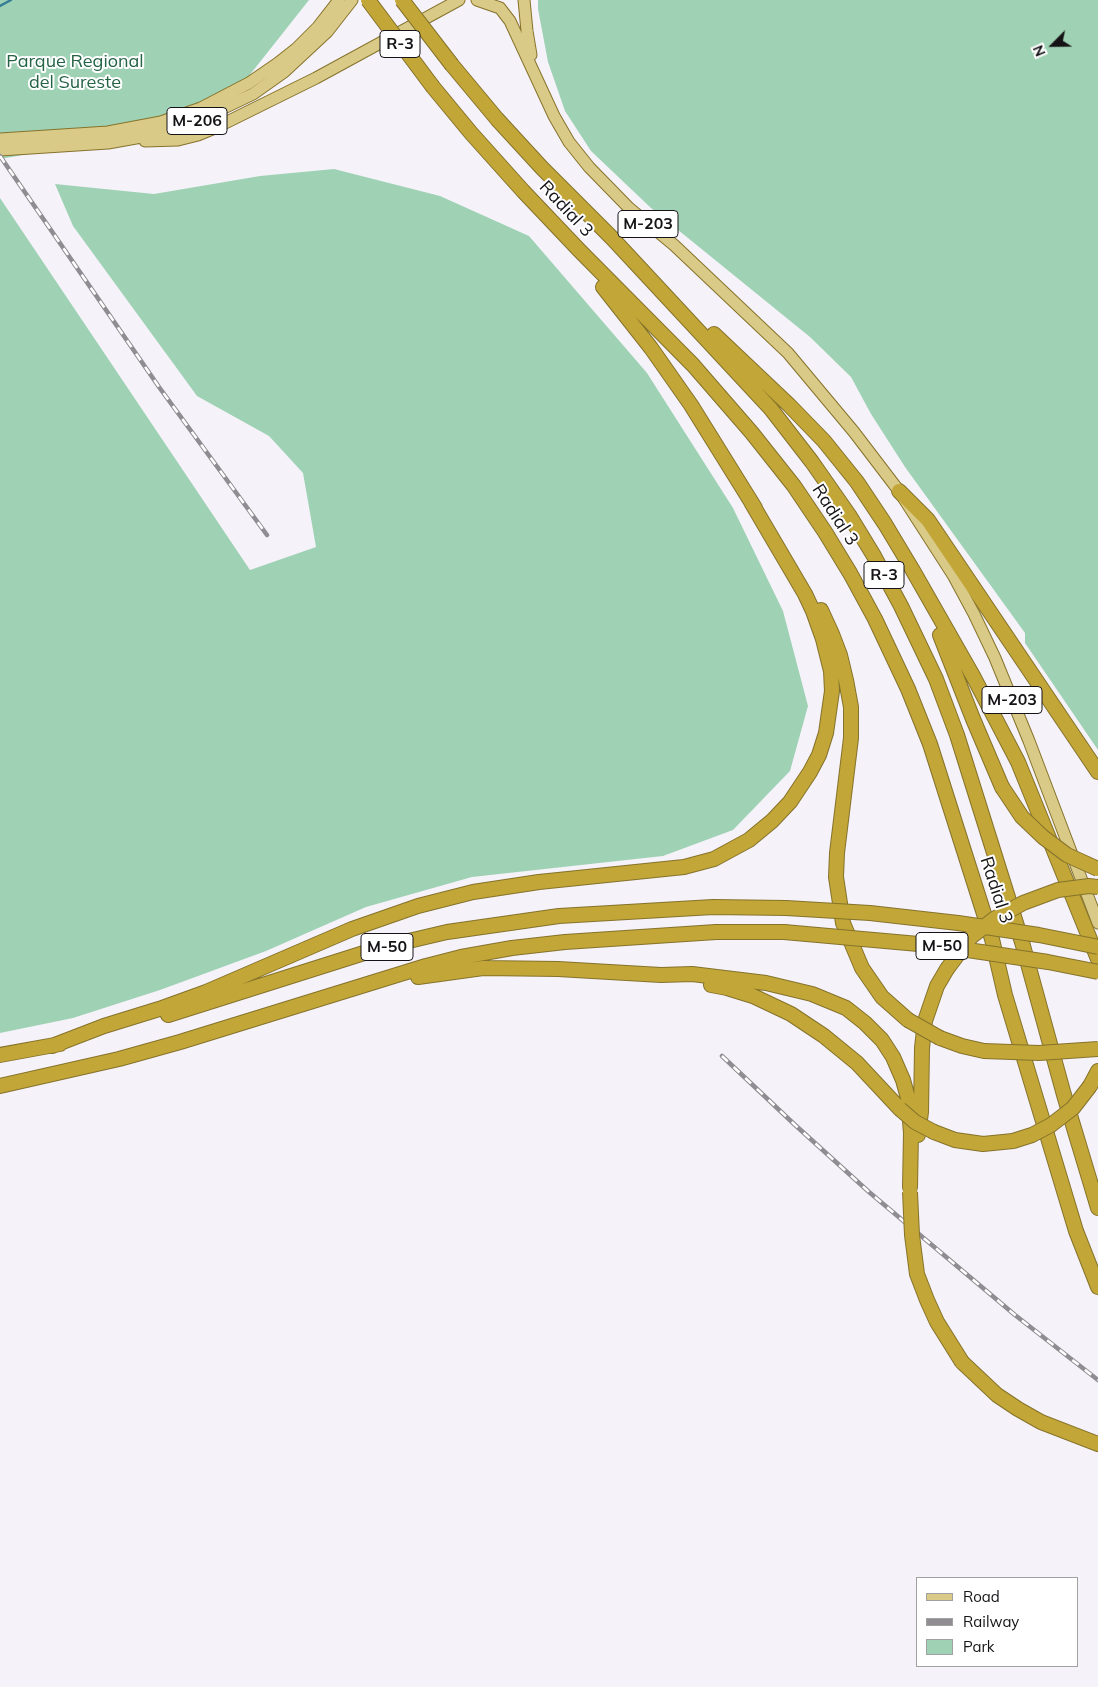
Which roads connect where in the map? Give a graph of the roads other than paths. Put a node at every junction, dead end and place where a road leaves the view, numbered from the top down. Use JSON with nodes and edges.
{"nodes":[{"id":1,"x":339,"y":0,"type":"edge"},
{"id":2,"x":352,"y":0,"type":"edge"},
{"id":3,"x":368,"y":0,"type":"edge"},
{"id":4,"x":402,"y":0,"type":"edge"},
{"id":5,"x":459,"y":0,"type":"edge"},
{"id":6,"x":477,"y":0,"type":"edge"},
{"id":7,"x":524,"y":0,"type":"edge"},
{"id":8,"x":535,"y":74,"type":"junction"},
{"id":9,"x":471,"y":133,"type":"junction"},
{"id":10,"x":0,"y":139,"type":"edge"},
{"id":11,"x":108,"y":143,"type":"junction"},
{"id":12,"x":0,"y":150,"type":"edge"},
{"id":13,"x":612,"y":238,"type":"junction"},
{"id":14,"x":789,"y":404,"type":"junction"},
{"id":15,"x":899,"y":491,"type":"junction"},
{"id":16,"x":751,"y":502,"type":"junction"},
{"id":17,"x":1098,"y":772,"type":"edge"},
{"id":18,"x":1098,"y":869,"type":"edge"},
{"id":19,"x":1098,"y":887,"type":"edge"},
{"id":20,"x":1098,"y":923,"type":"edge"},
{"id":21,"x":1098,"y":947,"type":"edge"},
{"id":22,"x":1098,"y":959,"type":"edge"},
{"id":23,"x":1098,"y":972,"type":"edge"},
{"id":24,"x":661,"y":975,"type":"junction"},
{"id":25,"x":376,"y":981,"type":"junction"},
{"id":26,"x":52,"y":1046,"type":"junction"},
{"id":27,"x":1098,"y":1049,"type":"edge"},
{"id":28,"x":0,"y":1055,"type":"edge"},
{"id":29,"x":1098,"y":1072,"type":"edge"},
{"id":30,"x":0,"y":1086,"type":"edge"},
{"id":31,"x":910,"y":1189,"type":"junction"},
{"id":32,"x":1098,"y":1208,"type":"edge"},
{"id":33,"x":1098,"y":1287,"type":"edge"},
{"id":34,"x":1098,"y":1444,"type":"edge"}],
"edges":[{"from":1,"to":10,"type":"main road","number":"M-206"},
{"from":2,"to":11,"type":"main road","number":"M-206"},
{"from":3,"to":9,"type":"highway","name":"Radial 3","number":"R-3","bridge":true},
{"from":4,"to":13,"type":"highway","name":"Radial 3","number":"R-3","bridge":true},
{"from":5,"to":11,"type":"main road"},
{"from":6,"to":8,"type":"main road"},
{"from":7,"to":8,"type":"main road","number":"M-203"},
{"from":8,"to":15,"type":"main road","number":"M-203"},
{"from":9,"to":16,"type":"highway"},
{"from":9,"to":33,"type":"highway","name":"Radial 3","number":"R-3"},
{"from":11,"to":12,"type":"main road","number":"M-206"},
{"from":13,"to":14,"type":"highway"},
{"from":13,"to":32,"type":"highway","name":"Radial 3","number":"R-3"},
{"from":14,"to":18,"type":"highway","bridge":true},
{"from":14,"to":22,"type":"highway"},
{"from":15,"to":17,"type":"highway"},
{"from":15,"to":20,"type":"main road","number":"M-203"},
{"from":16,"to":26,"type":"highway"},
{"from":16,"to":27,"type":"highway","bridge":true},
{"from":19,"to":31,"type":"highway","bridge":true},
{"from":21,"to":26,"type":"highway","number":"M-50","bridge":true},
{"from":23,"to":25,"type":"highway","number":"M-50","bridge":true},
{"from":24,"to":25,"type":"highway"},
{"from":24,"to":29,"type":"highway","bridge":true},
{"from":24,"to":31,"type":"highway"},
{"from":25,"to":30,"type":"highway","number":"M-50"},
{"from":26,"to":28,"type":"highway","number":"M-50"},
{"from":31,"to":34,"type":"highway","bridge":true}]}
